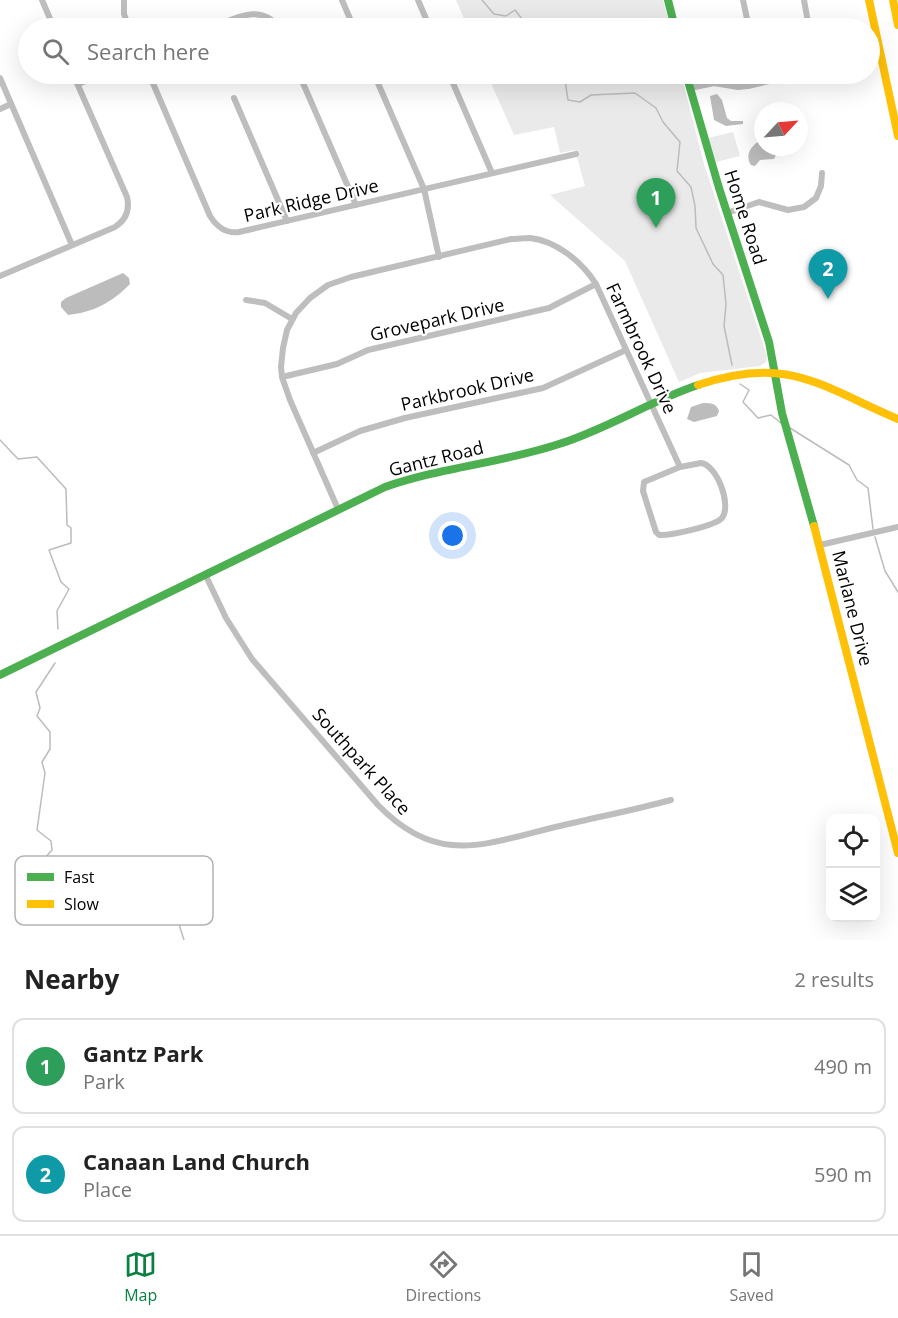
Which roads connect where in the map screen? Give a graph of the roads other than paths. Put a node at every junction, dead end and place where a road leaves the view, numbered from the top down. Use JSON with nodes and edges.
{"nodes":[{"id":1,"x":42,"y":0,"type":"edge"},
{"id":2,"x":124,"y":0,"type":"edge"},
{"id":3,"x":342,"y":0,"type":"edge"},
{"id":4,"x":418,"y":0,"type":"edge"},
{"id":5,"x":668,"y":0,"type":"edge"},
{"id":6,"x":743,"y":0,"type":"edge"},
{"id":7,"x":804,"y":0,"type":"edge"},
{"id":8,"x":869,"y":0,"type":"edge"},
{"id":9,"x":893,"y":0,"type":"edge"},
{"id":10,"x":50,"y":18,"type":"edge"},
{"id":11,"x":125,"y":18,"type":"edge"},
{"id":12,"x":238,"y":18,"type":"edge"},
{"id":13,"x":270,"y":18,"type":"edge"},
{"id":14,"x":350,"y":18,"type":"edge"},
{"id":15,"x":426,"y":18,"type":"edge"},
{"id":16,"x":672,"y":18,"type":"edge"},
{"id":17,"x":747,"y":18,"type":"edge"},
{"id":18,"x":807,"y":18,"type":"edge"},
{"id":19,"x":873,"y":18,"type":"edge"},
{"id":20,"x":898,"y":25,"type":"edge"},
{"id":21,"x":880,"y":52,"type":"edge"},
{"id":22,"x":0,"y":78,"type":"edge"},
{"id":23,"x":78,"y":84,"type":"edge"},
{"id":24,"x":153,"y":84,"type":"edge"},
{"id":25,"x":302,"y":84,"type":"edge"},
{"id":26,"x":378,"y":84,"type":"edge"},
{"id":27,"x":453,"y":84,"type":"edge"},
{"id":28,"x":689,"y":84,"type":"edge"},
{"id":29,"x":709,"y":84,"type":"edge"},
{"id":30,"x":720,"y":84,"type":"edge"},
{"id":31,"x":754,"y":84,"type":"edge"},
{"id":32,"x":690,"y":88,"type":"junction"},
{"id":33,"x":234,"y":98,"type":"dead end"},
{"id":34,"x":11,"y":104,"type":"junction"},
{"id":35,"x":0,"y":109,"type":"edge"},
{"id":36,"x":898,"y":136,"type":"edge"},
{"id":37,"x":576,"y":154,"type":"dead end"},
{"id":38,"x":492,"y":173,"type":"junction"},
{"id":39,"x":822,"y":173,"type":"dead end"},
{"id":40,"x":424,"y":189,"type":"junction"},
{"id":41,"x":356,"y":205,"type":"junction"},
{"id":42,"x":727,"y":213,"type":"junction"},
{"id":43,"x":287,"y":221,"type":"junction"},
{"id":44,"x":72,"y":245,"type":"junction"},
{"id":45,"x":439,"y":257,"type":"junction"},
{"id":46,"x":0,"y":276,"type":"edge"},
{"id":47,"x":596,"y":284,"type":"junction"},
{"id":48,"x":246,"y":300,"type":"dead end"},
{"id":49,"x":292,"y":319,"type":"junction"},
{"id":50,"x":626,"y":350,"type":"junction"},
{"id":51,"x":775,"y":371,"type":"junction"},
{"id":52,"x":282,"y":377,"type":"junction"},
{"id":53,"x":652,"y":405,"type":"junction"},
{"id":54,"x":898,"y":419,"type":"edge"},
{"id":55,"x":314,"y":453,"type":"junction"},
{"id":56,"x":680,"y":467,"type":"junction"},
{"id":57,"x":338,"y":509,"type":"junction"},
{"id":58,"x":898,"y":527,"type":"edge"},
{"id":59,"x":820,"y":545,"type":"junction"},
{"id":60,"x":205,"y":574,"type":"junction"},
{"id":61,"x":0,"y":675,"type":"edge"},
{"id":62,"x":671,"y":800,"type":"dead end"},
{"id":63,"x":898,"y":853,"type":"edge"}],
"edges":[{"from":1,"to":10,"type":"street"},
{"from":2,"to":11,"type":"street"},
{"from":3,"to":14,"type":"street"},
{"from":4,"to":15,"type":"street"},
{"from":5,"to":16,"type":"main road"},
{"from":6,"to":17,"type":"street"},
{"from":7,"to":18,"type":"street"},
{"from":8,"to":19,"type":"main road"},
{"from":9,"to":20,"type":"main road"},
{"from":12,"to":13,"type":"street"},
{"from":21,"to":36,"type":"main road"},
{"from":22,"to":34,"type":"street"},
{"from":23,"to":44,"type":"street"},
{"from":24,"to":43,"type":"street","name":"Park Ridge Drive"},
{"from":25,"to":41,"type":"street"},
{"from":26,"to":40,"type":"street"},
{"from":27,"to":38,"type":"street"},
{"from":28,"to":32,"type":"main road","name":"Home Road"},
{"from":29,"to":32,"type":"street"},
{"from":30,"to":31,"type":"street"},
{"from":32,"to":42,"type":"main road","name":"Home Road"},
{"from":33,"to":43,"type":"street"},
{"from":34,"to":35,"type":"street"},
{"from":34,"to":44,"type":"street"},
{"from":37,"to":38,"type":"street","name":"Park Ridge Drive"},
{"from":38,"to":40,"type":"street","name":"Park Ridge Drive"},
{"from":39,"to":42,"type":"street"},
{"from":40,"to":41,"type":"street","name":"Park Ridge Drive"},
{"from":40,"to":45,"type":"street"},
{"from":41,"to":43,"type":"street","name":"Park Ridge Drive"},
{"from":42,"to":51,"type":"main road","name":"Home Road"},
{"from":44,"to":46,"type":"street"},
{"from":45,"to":47,"type":"street","name":"Farmbrook Drive"},
{"from":45,"to":49,"type":"street","name":"Farmbrook Drive"},
{"from":47,"to":50,"type":"street","name":"Farmbrook Drive"},
{"from":47,"to":52,"type":"street","name":"Grovepark Drive"},
{"from":48,"to":49,"type":"street"},
{"from":49,"to":52,"type":"street"},
{"from":50,"to":53,"type":"street","name":"Farmbrook Drive"},
{"from":50,"to":55,"type":"street","name":"Parkbrook Drive"},
{"from":51,"to":53,"type":"main road","name":"Gantz Road"},
{"from":51,"to":54,"type":"main road","name":"Gantz Road"},
{"from":51,"to":59,"type":"main road","name":"Marlane Drive"},
{"from":52,"to":55,"type":"street"},
{"from":53,"to":56,"type":"street","name":"Farmbrook Drive"},
{"from":53,"to":57,"type":"main road","name":"Gantz Road"},
{"from":55,"to":57,"type":"street"},
{"from":56,"to":56,"type":"street"},
{"from":57,"to":60,"type":"main road","name":"Gantz Road"},
{"from":58,"to":59,"type":"street"},
{"from":59,"to":63,"type":"main road","name":"Marlane Drive"},
{"from":60,"to":61,"type":"main road","name":"Gantz Road"},
{"from":60,"to":62,"type":"street","name":"Southpark Place"}]}
